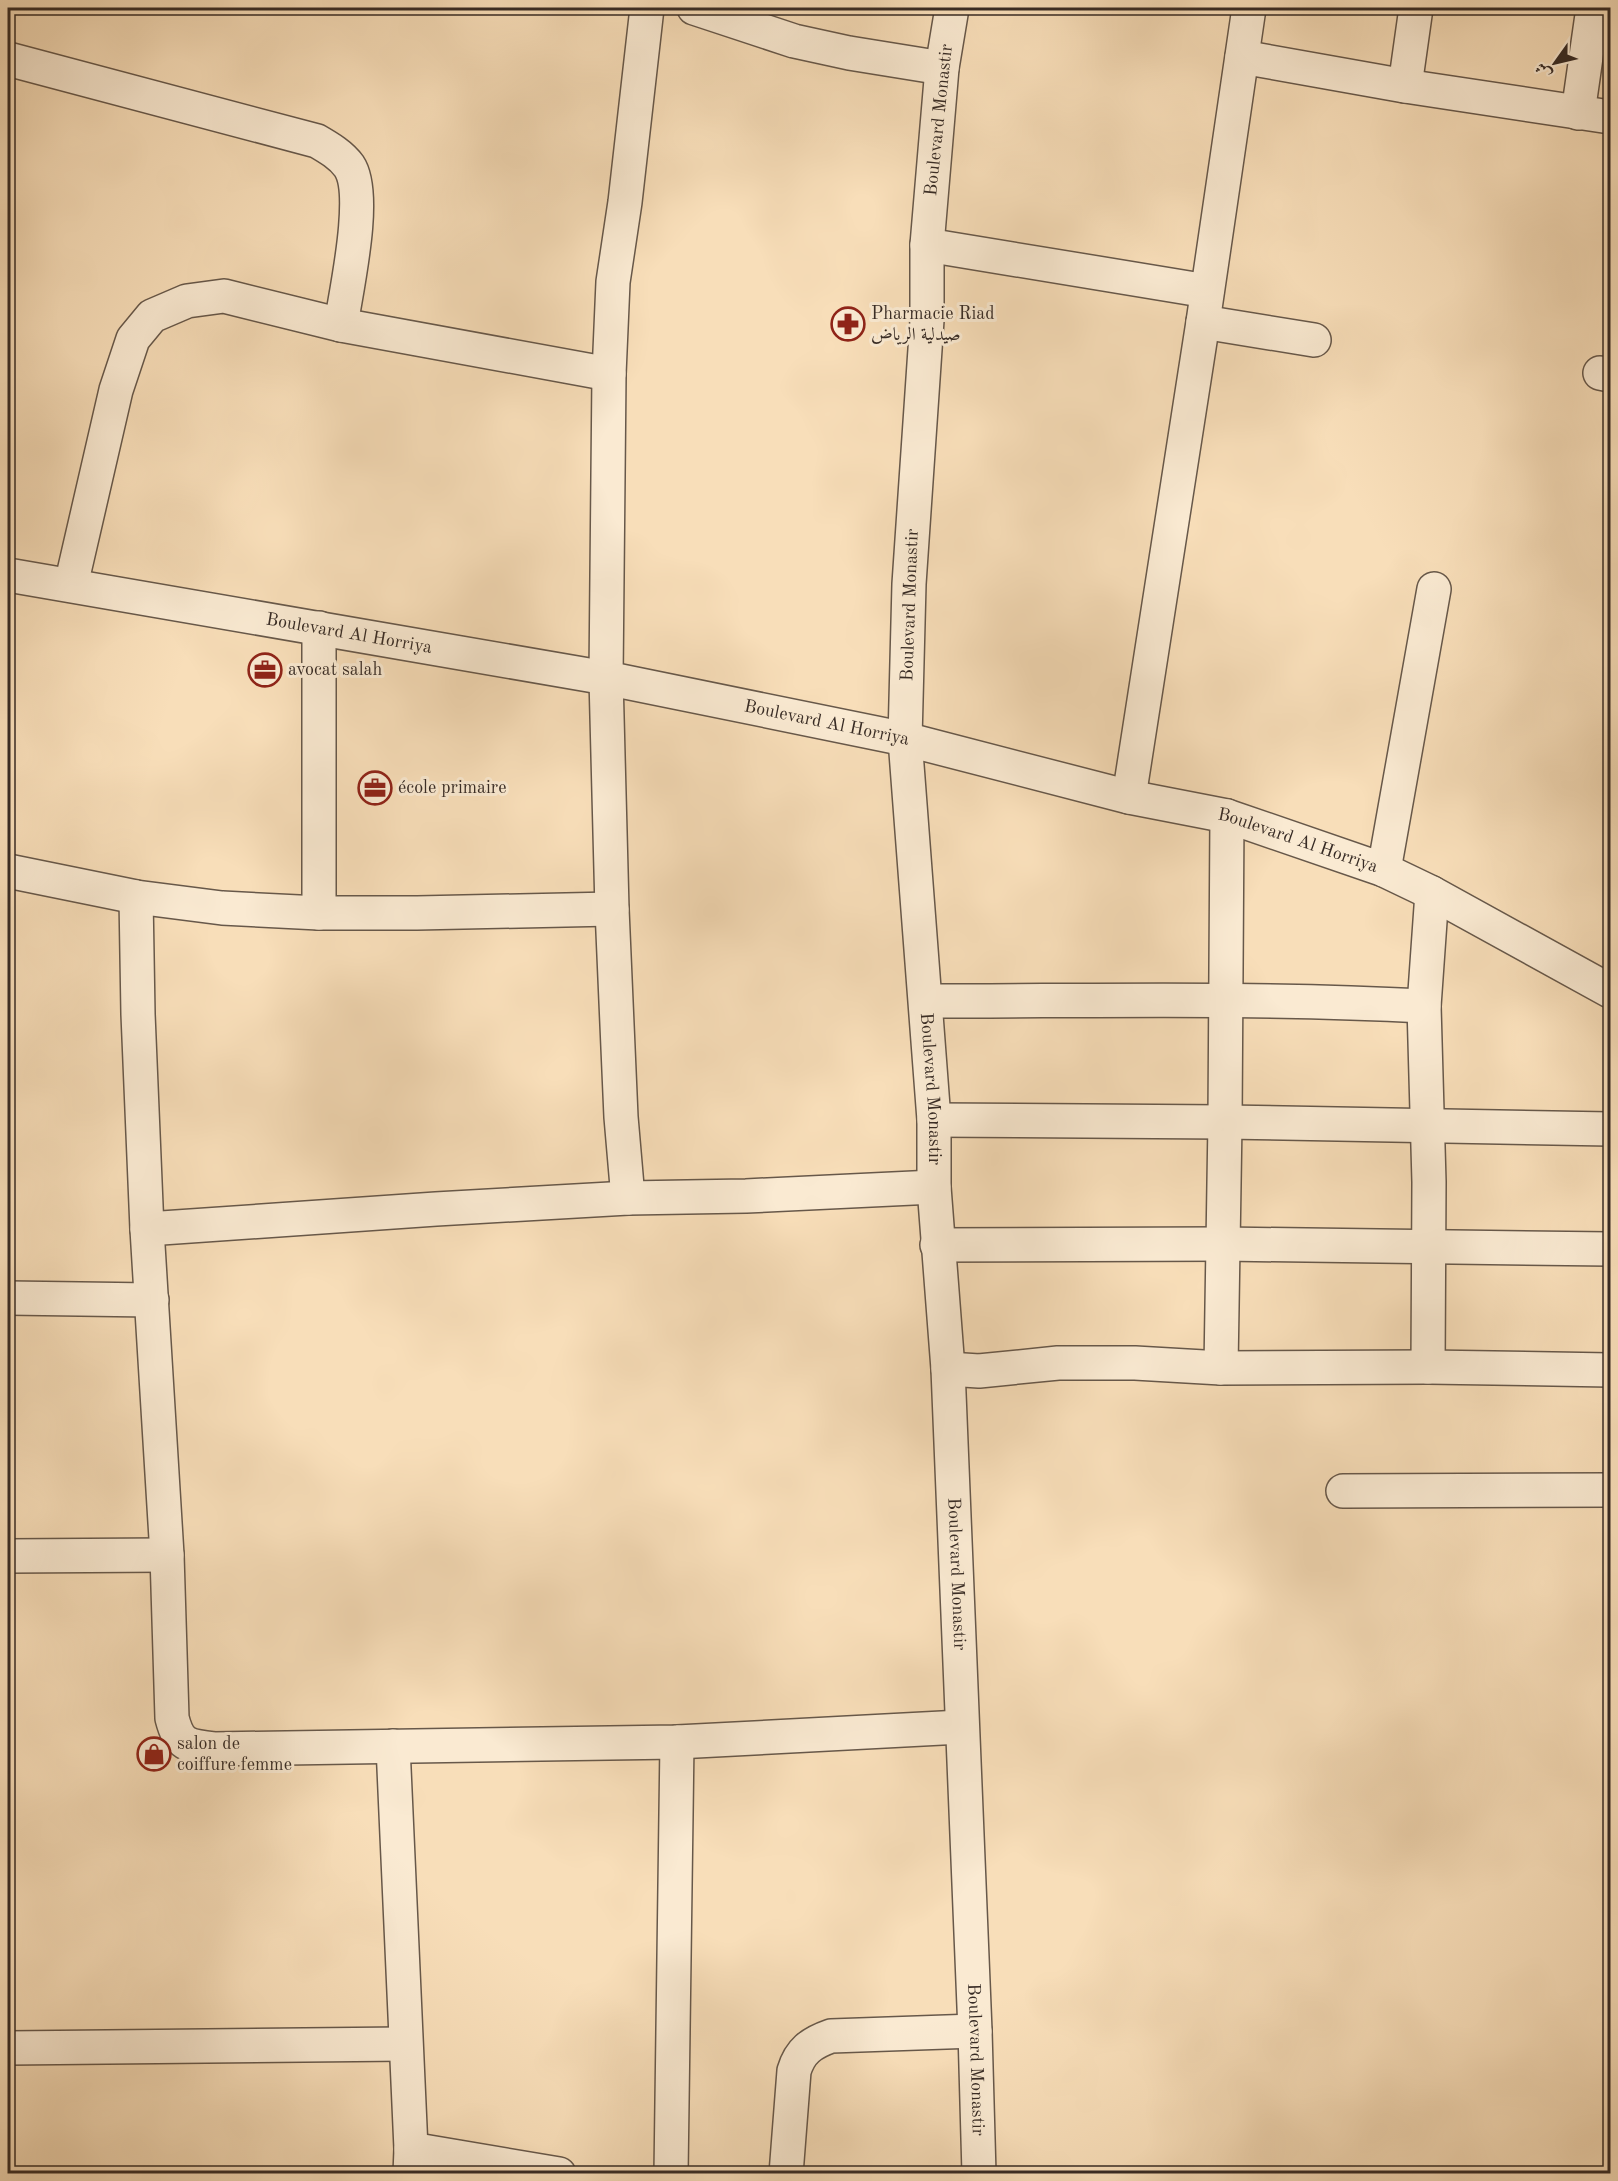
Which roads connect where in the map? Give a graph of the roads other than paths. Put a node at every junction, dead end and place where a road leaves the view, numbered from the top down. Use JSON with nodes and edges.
{"nodes":[{"id":1,"x":647,"y":8,"type":"edge"},
{"id":2,"x":694,"y":8,"type":"edge"},
{"id":3,"x":952,"y":8,"type":"edge"},
{"id":4,"x":1249,"y":8,"type":"edge"},
{"id":5,"x":1416,"y":8,"type":"edge"},
{"id":6,"x":1593,"y":8,"type":"edge"},
{"id":7,"x":1242,"y":57,"type":"junction"},
{"id":8,"x":8,"y":59,"type":"edge"},
{"id":9,"x":942,"y":68,"type":"junction"},
{"id":10,"x":1405,"y":86,"type":"junction"},
{"id":11,"x":1578,"y":113,"type":"junction"},
{"id":12,"x":1611,"y":117,"type":"edge"},
{"id":13,"x":927,"y":245,"type":"junction"},
{"id":14,"x":1205,"y":306,"type":"junction"},
{"id":15,"x":340,"y":325,"type":"junction"},
{"id":16,"x":1314,"y":340,"type":"dead end"},
{"id":17,"x":609,"y":374,"type":"junction"},
{"id":18,"x":8,"y":574,"type":"edge"},
{"id":19,"x":71,"y":585,"type":"junction"},
{"id":20,"x":1434,"y":589,"type":"dead end"},
{"id":21,"x":319,"y":628,"type":"junction"},
{"id":22,"x":606,"y":678,"type":"junction"},
{"id":23,"x":905,"y":739,"type":"junction"},
{"id":24,"x":1129,"y":797,"type":"junction"},
{"id":25,"x":1227,"y":816,"type":"junction"},
{"id":26,"x":1384,"y":870,"type":"junction"},
{"id":27,"x":8,"y":871,"type":"edge"},
{"id":28,"x":1432,"y":893,"type":"junction"},
{"id":29,"x":136,"y":897,"type":"junction"},
{"id":30,"x":612,"y":909,"type":"junction"},
{"id":31,"x":319,"y":913,"type":"junction"},
{"id":32,"x":1611,"y":991,"type":"edge"},
{"id":33,"x":1226,"y":1000,"type":"junction"},
{"id":34,"x":926,"y":1001,"type":"junction"},
{"id":35,"x":1424,"y":1006,"type":"junction"},
{"id":36,"x":934,"y":1120,"type":"junction"},
{"id":37,"x":1225,"y":1122,"type":"junction"},
{"id":38,"x":1427,"y":1126,"type":"junction"},
{"id":39,"x":1611,"y":1130,"type":"edge"},
{"id":40,"x":934,"y":1187,"type":"junction"},
{"id":41,"x":628,"y":1198,"type":"junction"},
{"id":42,"x":147,"y":1229,"type":"junction"},
{"id":43,"x":1223,"y":1244,"type":"junction"},
{"id":44,"x":937,"y":1245,"type":"junction"},
{"id":45,"x":1429,"y":1246,"type":"junction"},
{"id":46,"x":1611,"y":1249,"type":"edge"},
{"id":47,"x":8,"y":1298,"type":"edge"},
{"id":48,"x":152,"y":1300,"type":"junction"},
{"id":49,"x":1428,"y":1366,"type":"junction"},
{"id":50,"x":1221,"y":1368,"type":"junction"},
{"id":51,"x":948,"y":1369,"type":"junction"},
{"id":52,"x":1611,"y":1370,"type":"edge"},
{"id":53,"x":1611,"y":1490,"type":"edge"},
{"id":54,"x":1343,"y":1491,"type":"dead end"},
{"id":55,"x":167,"y":1555,"type":"junction"},
{"id":56,"x":8,"y":1556,"type":"edge"},
{"id":57,"x":962,"y":1727,"type":"junction"},
{"id":58,"x":677,"y":1742,"type":"junction"},
{"id":59,"x":393,"y":1746,"type":"junction"},
{"id":60,"x":975,"y":2031,"type":"junction"},
{"id":61,"x":405,"y":2044,"type":"junction"},
{"id":62,"x":8,"y":2048,"type":"edge"},
{"id":63,"x":411,"y":2161,"type":"edge"},
{"id":64,"x":559,"y":2174,"type":"edge"},
{"id":65,"x":671,"y":2174,"type":"edge"},
{"id":66,"x":786,"y":2174,"type":"edge"},
{"id":67,"x":979,"y":2174,"type":"edge"}],
"edges":[{"from":1,"to":17,"type":"street"},
{"from":2,"to":9,"type":"street"},
{"from":3,"to":9,"type":"street","name":"Boulevard Monastir"},
{"from":4,"to":7,"type":"street"},
{"from":5,"to":10,"type":"street"},
{"from":6,"to":11,"type":"street"},
{"from":7,"to":10,"type":"street"},
{"from":7,"to":14,"type":"street"},
{"from":8,"to":15,"type":"street"},
{"from":9,"to":13,"type":"street","name":"Boulevard Monastir"},
{"from":10,"to":11,"type":"street"},
{"from":11,"to":12,"type":"street"},
{"from":13,"to":14,"type":"street"},
{"from":13,"to":23,"type":"street","name":"Boulevard Monastir"},
{"from":14,"to":16,"type":"street"},
{"from":14,"to":24,"type":"street"},
{"from":15,"to":17,"type":"street"},
{"from":15,"to":19,"type":"street"},
{"from":17,"to":22,"type":"street"},
{"from":18,"to":19,"type":"street","name":"Boulevard Al Horriya"},
{"from":19,"to":21,"type":"street","name":"Boulevard Al Horriya"},
{"from":20,"to":26,"type":"street"},
{"from":21,"to":22,"type":"street","name":"Boulevard Al Horriya"},
{"from":21,"to":31,"type":"street"},
{"from":22,"to":23,"type":"street","name":"Boulevard Al Horriya"},
{"from":22,"to":30,"type":"street"},
{"from":23,"to":24,"type":"street","name":"Boulevard Al Horriya"},
{"from":23,"to":34,"type":"street","name":"Boulevard Monastir"},
{"from":24,"to":25,"type":"street","name":"Boulevard Al Horriya"},
{"from":25,"to":26,"type":"street","name":"Boulevard Al Horriya"},
{"from":25,"to":33,"type":"street"},
{"from":26,"to":28,"type":"street","name":"Boulevard Al Horriya"},
{"from":27,"to":29,"type":"street"},
{"from":28,"to":32,"type":"street","name":"Boulevard Al Horriya"},
{"from":28,"to":35,"type":"street"},
{"from":29,"to":31,"type":"street"},
{"from":29,"to":42,"type":"street"},
{"from":30,"to":31,"type":"street"},
{"from":30,"to":41,"type":"street"},
{"from":33,"to":34,"type":"street"},
{"from":33,"to":35,"type":"street"},
{"from":33,"to":37,"type":"street"},
{"from":34,"to":36,"type":"street","name":"Boulevard Monastir"},
{"from":35,"to":38,"type":"street"},
{"from":36,"to":37,"type":"street"},
{"from":36,"to":40,"type":"street","name":"Boulevard Monastir"},
{"from":37,"to":38,"type":"street"},
{"from":37,"to":43,"type":"street"},
{"from":38,"to":39,"type":"street"},
{"from":38,"to":45,"type":"street"},
{"from":40,"to":41,"type":"street"},
{"from":40,"to":44,"type":"street","name":"Boulevard Monastir"},
{"from":41,"to":42,"type":"street"},
{"from":42,"to":48,"type":"street"},
{"from":43,"to":44,"type":"street"},
{"from":43,"to":45,"type":"street"},
{"from":43,"to":50,"type":"street"},
{"from":44,"to":51,"type":"street","name":"Boulevard Monastir"},
{"from":45,"to":46,"type":"street"},
{"from":45,"to":49,"type":"street"},
{"from":47,"to":48,"type":"street"},
{"from":48,"to":55,"type":"street"},
{"from":49,"to":50,"type":"street"},
{"from":49,"to":52,"type":"street"},
{"from":50,"to":51,"type":"street"},
{"from":51,"to":57,"type":"street","name":"Boulevard Monastir"},
{"from":53,"to":54,"type":"street"},
{"from":55,"to":56,"type":"street"},
{"from":55,"to":59,"type":"street"},
{"from":57,"to":58,"type":"street"},
{"from":57,"to":60,"type":"street","name":"Boulevard Monastir"},
{"from":58,"to":59,"type":"street"},
{"from":58,"to":65,"type":"street"},
{"from":59,"to":61,"type":"street"},
{"from":60,"to":66,"type":"street"},
{"from":60,"to":67,"type":"street","name":"Boulevard Monastir"},
{"from":61,"to":62,"type":"street"},
{"from":61,"to":63,"type":"street"},
{"from":63,"to":64,"type":"street"}]}
